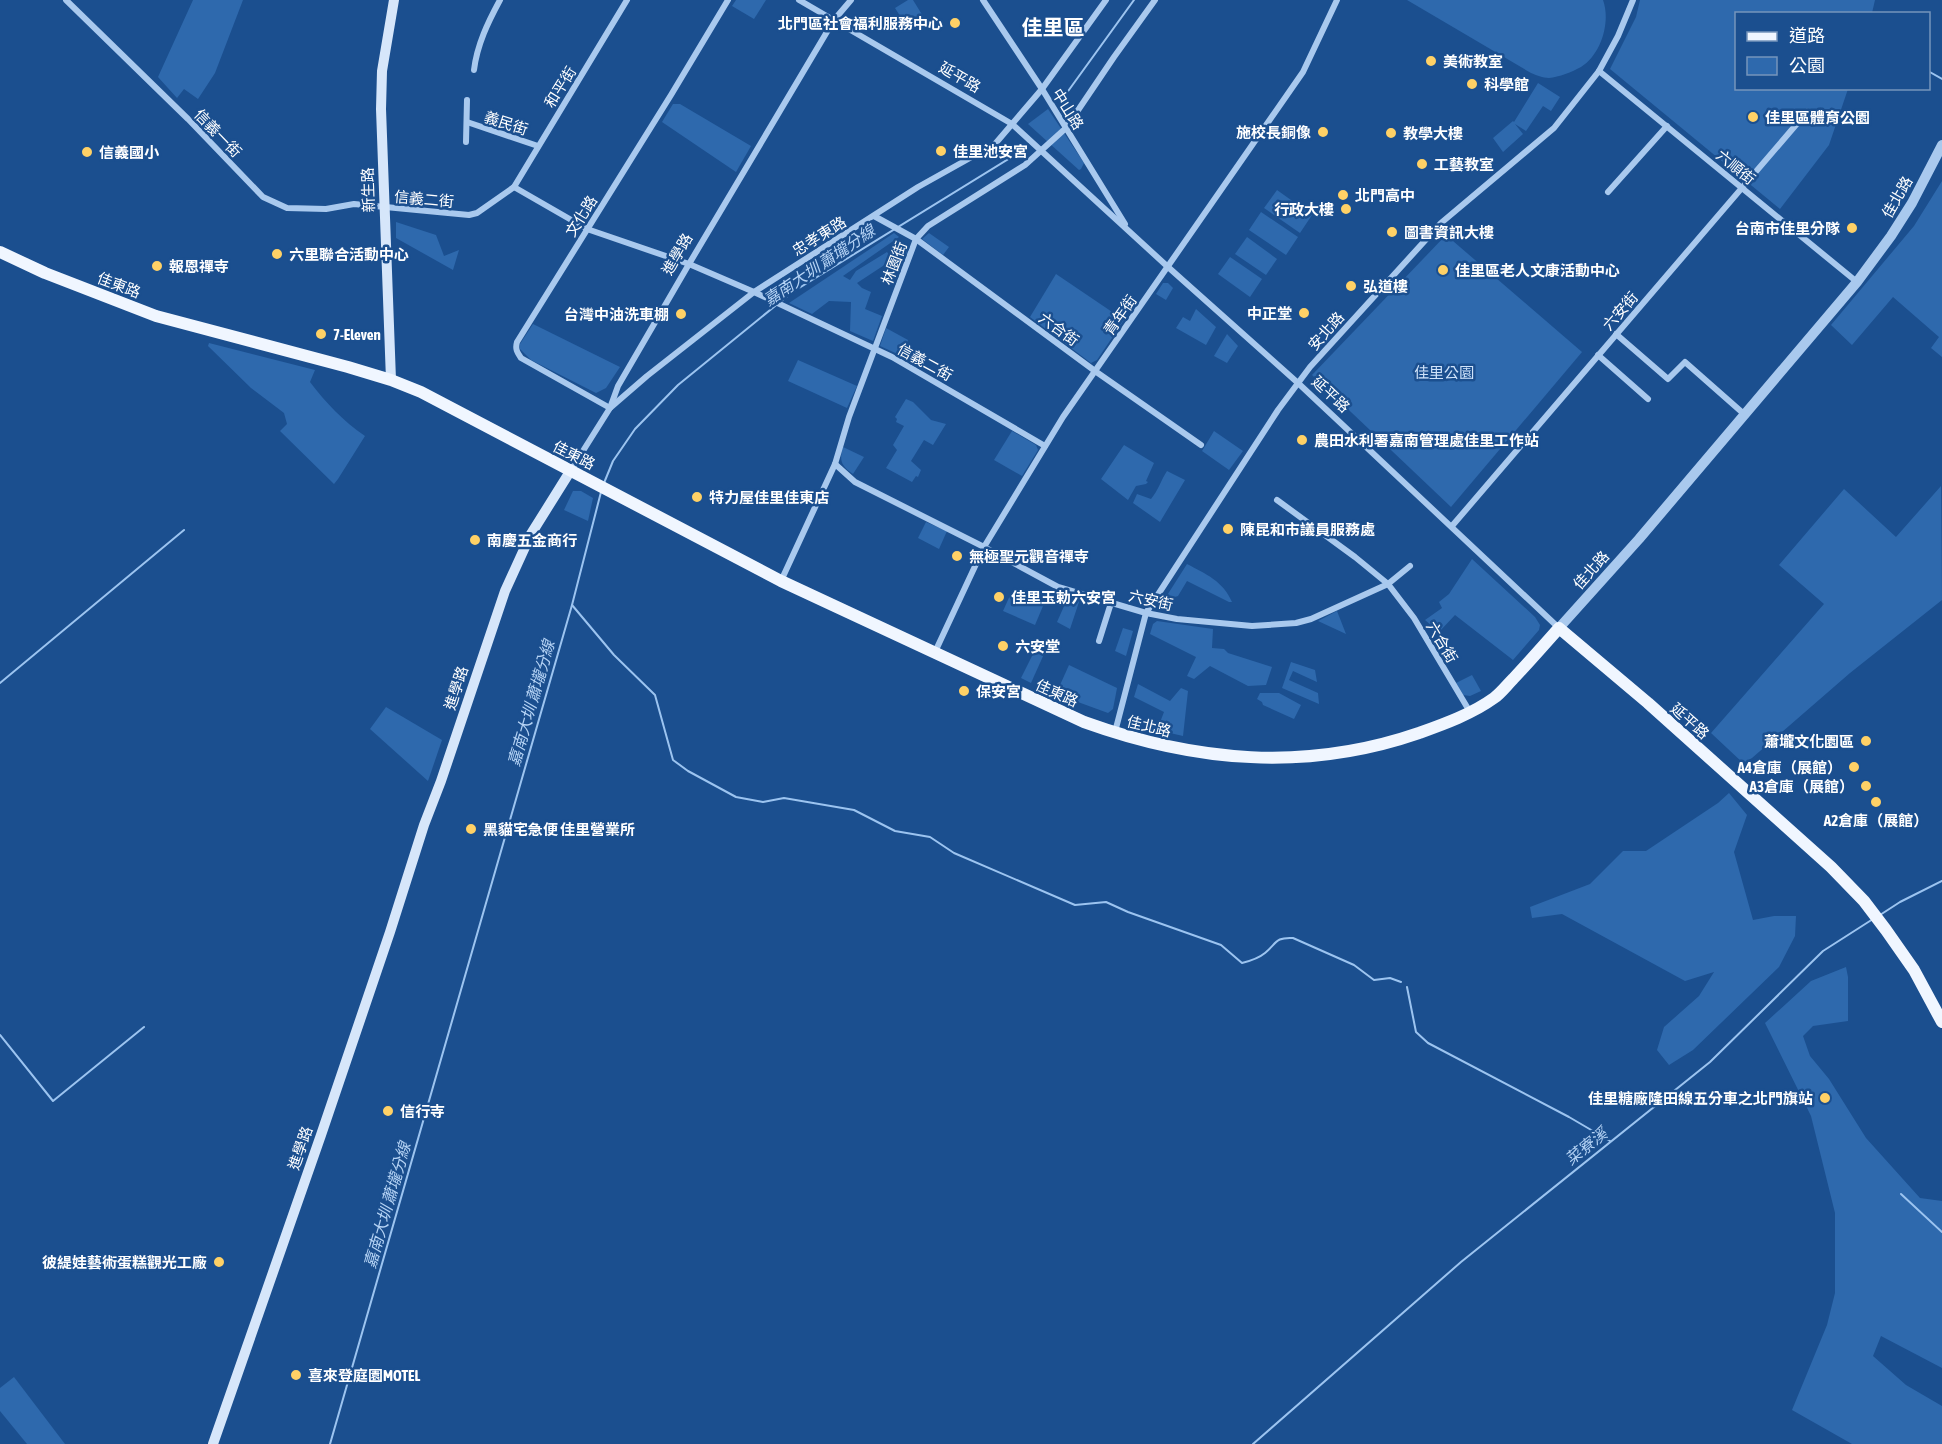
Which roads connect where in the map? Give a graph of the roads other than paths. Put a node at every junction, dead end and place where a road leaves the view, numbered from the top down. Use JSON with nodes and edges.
{"nodes":[{"id":1,"x":66,"y":0,"type":"edge"},
{"id":2,"x":394,"y":0,"type":"edge"},
{"id":3,"x":500,"y":0,"type":"edge"},
{"id":4,"x":627,"y":0,"type":"edge"},
{"id":5,"x":728,"y":0,"type":"edge"},
{"id":6,"x":800,"y":0,"type":"edge"},
{"id":7,"x":851,"y":0,"type":"edge"},
{"id":8,"x":983,"y":0,"type":"edge"},
{"id":9,"x":1106,"y":0,"type":"edge"},
{"id":10,"x":1155,"y":0,"type":"edge"},
{"id":11,"x":1337,"y":0,"type":"edge"},
{"id":12,"x":1633,"y":0,"type":"edge"},
{"id":13,"x":834,"y":20,"type":"junction"},
{"id":14,"x":474,"y":70,"type":"dead end"},
{"id":15,"x":1599,"y":71,"type":"junction"},
{"id":16,"x":1042,"y":89,"type":"junction"},
{"id":17,"x":467,"y":100,"type":"dead end"},
{"id":18,"x":1808,"y":112,"type":"dead end"},
{"id":19,"x":467,"y":122,"type":"junction"},
{"id":20,"x":1012,"y":124,"type":"junction"},
{"id":21,"x":1667,"y":126,"type":"junction"},
{"id":22,"x":1066,"y":128,"type":"junction"},
{"id":23,"x":466,"y":142,"type":"dead end"},
{"id":24,"x":1942,"y":145,"type":"edge"},
{"id":25,"x":538,"y":146,"type":"junction"},
{"id":26,"x":1042,"y":151,"type":"junction"},
{"id":27,"x":514,"y":187,"type":"junction"},
{"id":28,"x":1742,"y":188,"type":"junction"},
{"id":29,"x":1608,"y":192,"type":"dead end"},
{"id":30,"x":384,"y":208,"type":"junction"},
{"id":31,"x":874,"y":216,"type":"junction"},
{"id":32,"x":587,"y":229,"type":"junction"},
{"id":33,"x":1130,"y":232,"type":"junction"},
{"id":34,"x":916,"y":239,"type":"junction"},
{"id":35,"x":0,"y":252,"type":"edge"},
{"id":36,"x":689,"y":264,"type":"junction"},
{"id":37,"x":1168,"y":267,"type":"junction"},
{"id":38,"x":1857,"y":282,"type":"junction"},
{"id":39,"x":754,"y":292,"type":"junction"},
{"id":40,"x":1616,"y":334,"type":"junction"},
{"id":41,"x":874,"y":349,"type":"junction"},
{"id":42,"x":1598,"y":355,"type":"junction"},
{"id":43,"x":1095,"y":371,"type":"junction"},
{"id":44,"x":391,"y":380,"type":"junction"},
{"id":45,"x":1298,"y":383,"type":"junction"},
{"id":46,"x":1648,"y":399,"type":"dead end"},
{"id":47,"x":610,"y":408,"type":"junction"},
{"id":48,"x":1744,"y":414,"type":"junction"},
{"id":49,"x":1201,"y":445,"type":"dead end"},
{"id":50,"x":1045,"y":446,"type":"junction"},
{"id":51,"x":835,"y":464,"type":"junction"},
{"id":52,"x":571,"y":470,"type":"junction"},
{"id":53,"x":1277,"y":500,"type":"dead end"},
{"id":54,"x":1452,"y":526,"type":"junction"},
{"id":55,"x":984,"y":547,"type":"junction"},
{"id":56,"x":1410,"y":566,"type":"dead end"},
{"id":57,"x":781,"y":581,"type":"junction"},
{"id":58,"x":1388,"y":584,"type":"junction"},
{"id":59,"x":1111,"y":603,"type":"junction"},
{"id":60,"x":1146,"y":613,"type":"junction"},
{"id":61,"x":1559,"y":628,"type":"junction"},
{"id":62,"x":1099,"y":641,"type":"dead end"},
{"id":63,"x":935,"y":652,"type":"junction"},
{"id":64,"x":1470,"y":712,"type":"junction"},
{"id":65,"x":1115,"y":733,"type":"junction"},
{"id":66,"x":1942,"y":1022,"type":"edge"},
{"id":67,"x":213,"y":1444,"type":"edge"}],
"edges":[{"from":1,"to":30,"type":"street","name":"信義一街"},
{"from":2,"to":30,"type":"main road","name":"新生路"},
{"from":3,"to":14,"type":"street"},
{"from":4,"to":25,"type":"street","name":"和平街"},
{"from":5,"to":32,"type":"street","name":"文化路"},
{"from":6,"to":13,"type":"street","name":"延平路"},
{"from":7,"to":13,"type":"street","name":"進學路"},
{"from":8,"to":16,"type":"street","name":"中山路"},
{"from":9,"to":16,"type":"street","name":"忠孝東路"},
{"from":10,"to":22,"type":"street","name":"林園街"},
{"from":11,"to":37,"type":"street","name":"青年街"},
{"from":12,"to":15,"type":"street","name":"安北路"},
{"from":13,"to":20,"type":"street","name":"延平路"},
{"from":13,"to":36,"type":"street","name":"進學路"},
{"from":15,"to":21,"type":"street","name":"六順街"},
{"from":15,"to":45,"type":"street","name":"安北路"},
{"from":16,"to":20,"type":"street","name":"忠孝東路"},
{"from":16,"to":22,"type":"street","name":"中山路"},
{"from":17,"to":19,"type":"street","name":"義民街"},
{"from":18,"to":28,"type":"street","name":"六安街"},
{"from":19,"to":23,"type":"street","name":"義民街"},
{"from":19,"to":25,"type":"street","name":"義民街"},
{"from":20,"to":26,"type":"street","name":"延平路"},
{"from":20,"to":31,"type":"street","name":"忠孝東路"},
{"from":21,"to":28,"type":"street","name":"六順街"},
{"from":21,"to":29,"type":"street"},
{"from":22,"to":26,"type":"street","name":"林園街"},
{"from":22,"to":33,"type":"street","name":"中山路"},
{"from":24,"to":38,"type":"street","name":"佳北路"},
{"from":25,"to":27,"type":"street","name":"和平街"},
{"from":26,"to":33,"type":"street","name":"延平路"},
{"from":26,"to":34,"type":"street","name":"林園街"},
{"from":27,"to":30,"type":"street","name":"信義二街"},
{"from":27,"to":32,"type":"street"},
{"from":28,"to":38,"type":"street","name":"六順街"},
{"from":28,"to":40,"type":"street","name":"六安街"},
{"from":30,"to":44,"type":"main road","name":"新生路"},
{"from":31,"to":34,"type":"street","name":"六合街"},
{"from":31,"to":39,"type":"street","name":"忠孝東路"},
{"from":32,"to":36,"type":"street"},
{"from":32,"to":47,"type":"street","name":"文化路"},
{"from":33,"to":37,"type":"street","name":"延平路"},
{"from":34,"to":41,"type":"street","name":"林園街"},
{"from":34,"to":43,"type":"street","name":"六合街"},
{"from":35,"to":44,"type":"main road","name":"佳東路"},
{"from":36,"to":39,"type":"street"},
{"from":36,"to":47,"type":"street","name":"進學路"},
{"from":37,"to":43,"type":"street","name":"青年街"},
{"from":37,"to":45,"type":"street","name":"延平路"},
{"from":38,"to":48,"type":"street","name":"佳北路"},
{"from":39,"to":41,"type":"street","name":"信義二街"},
{"from":39,"to":47,"type":"street","name":"忠孝東路"},
{"from":40,"to":42,"type":"street","name":"六安街"},
{"from":40,"to":48,"type":"street"},
{"from":41,"to":50,"type":"street","name":"信義二街"},
{"from":41,"to":51,"type":"street","name":"林園街"},
{"from":42,"to":46,"type":"street"},
{"from":42,"to":54,"type":"street","name":"六安街"},
{"from":43,"to":49,"type":"street","name":"六合街"},
{"from":43,"to":50,"type":"street","name":"青年街"},
{"from":44,"to":52,"type":"main road","name":"佳東路"},
{"from":45,"to":54,"type":"street","name":"延平路"},
{"from":45,"to":60,"type":"street","name":"安北路"},
{"from":47,"to":52,"type":"street","name":"進學路"},
{"from":48,"to":61,"type":"street","name":"佳北路"},
{"from":50,"to":55,"type":"street","name":"青年街"},
{"from":51,"to":55,"type":"street","name":"六安街"},
{"from":51,"to":57,"type":"street","name":"林園街"},
{"from":52,"to":57,"type":"main road","name":"佳東路"},
{"from":52,"to":67,"type":"main road","name":"進學路"},
{"from":53,"to":58,"type":"street","name":"六合街"},
{"from":54,"to":61,"type":"street","name":"延平路"},
{"from":55,"to":59,"type":"street","name":"六安街"},
{"from":55,"to":63,"type":"street","name":"青年街"},
{"from":56,"to":58,"type":"street","name":"六安街"},
{"from":57,"to":63,"type":"main road","name":"佳東路"},
{"from":58,"to":60,"type":"street","name":"六安街"},
{"from":58,"to":64,"type":"street","name":"六合街"},
{"from":59,"to":60,"type":"street","name":"六安街"},
{"from":59,"to":62,"type":"street"},
{"from":60,"to":65,"type":"street","name":"安北路"},
{"from":61,"to":64,"type":"main road","name":"佳北路"},
{"from":61,"to":66,"type":"main road","name":"延平路"},
{"from":63,"to":65,"type":"main road","name":"佳東路"},
{"from":64,"to":65,"type":"main road","name":"佳北路"}]}
